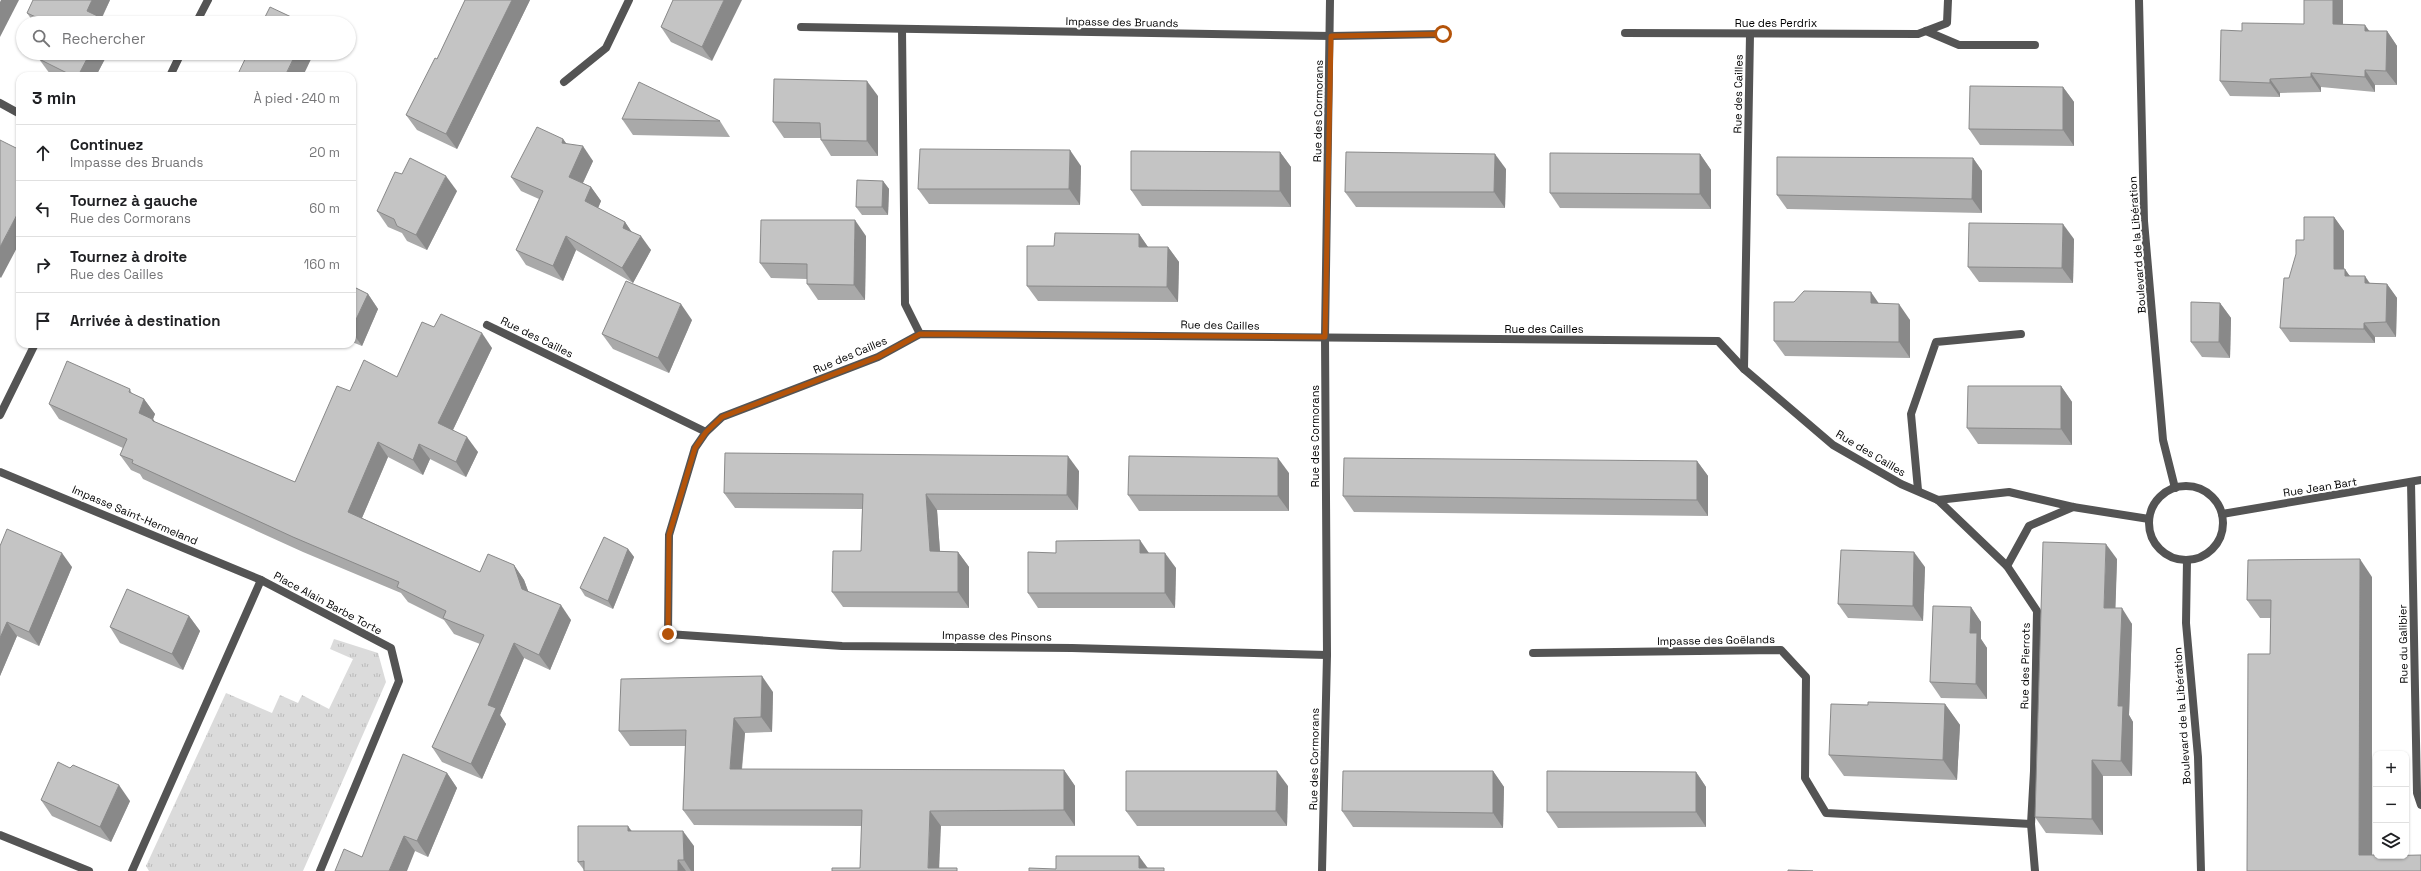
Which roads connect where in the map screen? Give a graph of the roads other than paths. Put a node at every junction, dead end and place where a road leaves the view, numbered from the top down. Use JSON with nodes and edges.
{"nodes":[{"id":1,"x":208,"y":0,"type":"edge"},
{"id":2,"x":629,"y":0,"type":"edge"},
{"id":3,"x":1330,"y":0,"type":"edge"},
{"id":4,"x":1948,"y":0,"type":"edge"},
{"id":5,"x":2138,"y":0,"type":"edge"},
{"id":6,"x":200,"y":16,"type":"edge"},
{"id":7,"x":801,"y":27,"type":"dead end"},
{"id":8,"x":902,"y":29,"type":"junction"},
{"id":9,"x":1926,"y":31,"type":"junction"},
{"id":10,"x":1625,"y":33,"type":"dead end"},
{"id":11,"x":1443,"y":34,"type":"dead end"},
{"id":12,"x":1750,"y":35,"type":"junction"},
{"id":13,"x":1331,"y":36,"type":"junction"},
{"id":14,"x":2036,"y":45,"type":"dead end"},
{"id":15,"x":178,"y":60,"type":"edge"},
{"id":16,"x":172,"y":72,"type":"edge"},
{"id":17,"x":564,"y":82,"type":"dead end"},
{"id":18,"x":0,"y":104,"type":"edge"},
{"id":19,"x":16,"y":112,"type":"edge"},
{"id":20,"x":487,"y":325,"type":"dead end"},
{"id":21,"x":920,"y":334,"type":"junction"},
{"id":22,"x":2021,"y":334,"type":"dead end"},
{"id":23,"x":1325,"y":337,"type":"junction"},
{"id":24,"x":33,"y":348,"type":"edge"},
{"id":25,"x":1744,"y":369,"type":"junction"},
{"id":26,"x":0,"y":415,"type":"edge"},
{"id":27,"x":706,"y":432,"type":"junction"},
{"id":28,"x":0,"y":472,"type":"edge"},
{"id":29,"x":2421,"y":480,"type":"edge"},
{"id":30,"x":2411,"y":482,"type":"junction"},
{"id":31,"x":2175,"y":488,"type":"junction"},
{"id":32,"x":1918,"y":490,"type":"junction"},
{"id":33,"x":1938,"y":500,"type":"junction"},
{"id":34,"x":2073,"y":507,"type":"junction"},
{"id":35,"x":2222,"y":514,"type":"junction"},
{"id":36,"x":2149,"y":519,"type":"junction"},
{"id":37,"x":2187,"y":560,"type":"junction"},
{"id":38,"x":2007,"y":566,"type":"junction"},
{"id":39,"x":261,"y":580,"type":"junction"},
{"id":40,"x":668,"y":634,"type":"joint"},
{"id":41,"x":1533,"y":653,"type":"dead end"},
{"id":42,"x":1327,"y":655,"type":"junction"},
{"id":43,"x":2421,"y":805,"type":"edge"},
{"id":44,"x":2031,"y":824,"type":"junction"},
{"id":45,"x":0,"y":836,"type":"edge"},
{"id":46,"x":89,"y":871,"type":"edge"},
{"id":47,"x":132,"y":871,"type":"edge"},
{"id":48,"x":320,"y":871,"type":"edge"},
{"id":49,"x":1322,"y":871,"type":"edge"},
{"id":50,"x":2035,"y":871,"type":"edge"},
{"id":51,"x":2201,"y":871,"type":"edge"}],
"edges":[{"from":1,"to":6,"type":"street"},
{"from":2,"to":17,"type":"street"},
{"from":3,"to":13,"type":"street","name":"Rue des Cormorans"},
{"from":4,"to":9,"type":"street","name":"Rue des Perdrix"},
{"from":5,"to":31,"type":"street","name":"Boulevard de la Libération"},
{"from":7,"to":8,"type":"street","name":"Impasse des Bruands"},
{"from":8,"to":13,"type":"street","name":"Impasse des Bruands"},
{"from":8,"to":21,"type":"street"},
{"from":9,"to":12,"type":"street","name":"Rue des Perdrix"},
{"from":9,"to":14,"type":"street"},
{"from":10,"to":12,"type":"street","name":"Rue des Perdrix"},
{"from":11,"to":13,"type":"street","name":"Impasse des Bruands"},
{"from":12,"to":25,"type":"street","name":"Rue des Cailles"},
{"from":13,"to":23,"type":"street","name":"Rue des Cormorans"},
{"from":15,"to":16,"type":"street"},
{"from":18,"to":19,"type":"street"},
{"from":20,"to":27,"type":"street","name":"Rue des Cailles"},
{"from":21,"to":23,"type":"street","name":"Rue des Cailles"},
{"from":21,"to":27,"type":"street","name":"Rue des Cailles"},
{"from":22,"to":32,"type":"street"},
{"from":23,"to":25,"type":"street","name":"Rue des Cailles"},
{"from":23,"to":42,"type":"street","name":"Rue des Cormorans"},
{"from":24,"to":26,"type":"street"},
{"from":25,"to":32,"type":"street","name":"Rue des Cailles"},
{"from":27,"to":40,"type":"street","name":"Rue des Cailles"},
{"from":28,"to":39,"type":"street","name":"Impasse Saint-Hermeland"},
{"from":29,"to":30,"type":"street","name":"Rue Jean Bart"},
{"from":30,"to":35,"type":"street","name":"Rue Jean Bart"},
{"from":30,"to":43,"type":"street","name":"Rue du Galibier"},
{"from":31,"to":35,"type":"street"},
{"from":31,"to":36,"type":"street"},
{"from":32,"to":33,"type":"street","name":"Rue des Cailles"},
{"from":33,"to":34,"type":"street"},
{"from":33,"to":38,"type":"street","name":"Rue des Pierrots"},
{"from":34,"to":36,"type":"street"},
{"from":34,"to":38,"type":"street"},
{"from":35,"to":37,"type":"street"},
{"from":36,"to":37,"type":"street"},
{"from":37,"to":51,"type":"street","name":"Boulevard de la Libération"},
{"from":38,"to":44,"type":"street","name":"Rue des Pierrots"},
{"from":39,"to":47,"type":"street","name":"Place Alain Barbe Torte"},
{"from":39,"to":48,"type":"street","name":"Place Alain Barbe Torte"},
{"from":40,"to":42,"type":"street","name":"Impasse des Pinsons"},
{"from":41,"to":44,"type":"street","name":"Impasse des Goëlands"},
{"from":42,"to":49,"type":"street","name":"Rue des Cormorans"},
{"from":44,"to":50,"type":"street","name":"Rue des Pierrots"},
{"from":45,"to":46,"type":"street"}]}
